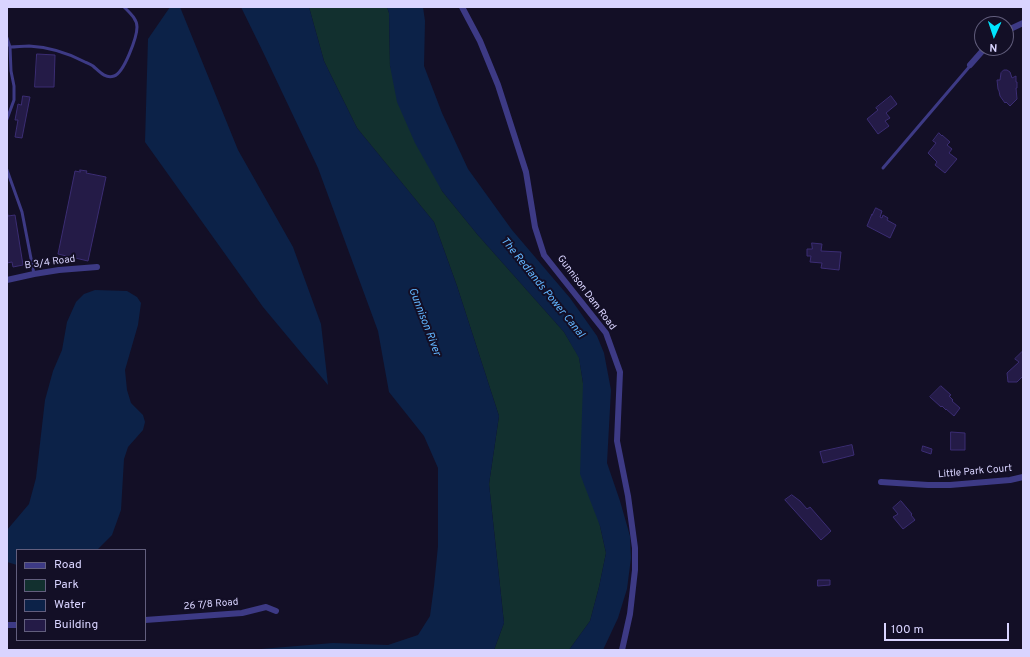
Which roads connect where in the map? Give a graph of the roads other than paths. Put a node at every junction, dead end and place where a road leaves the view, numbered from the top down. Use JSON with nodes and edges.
{"nodes":[{"id":1,"x":124,"y":7,"type":"edge"},
{"id":2,"x":462,"y":7,"type":"edge"},
{"id":3,"x":7,"y":38,"type":"edge"},
{"id":4,"x":10,"y":47,"type":"junction"},
{"id":5,"x":978,"y":56,"type":"edge"},
{"id":6,"x":970,"y":65,"type":"joint"},
{"id":7,"x":7,"y":119,"type":"edge"},
{"id":8,"x":883,"y":168,"type":"dead end"},
{"id":9,"x":7,"y":170,"type":"edge"},
{"id":10,"x":97,"y":267,"type":"dead end"},
{"id":11,"x":34,"y":274,"type":"junction"},
{"id":12,"x":7,"y":280,"type":"edge"},
{"id":13,"x":1023,"y":477,"type":"edge"},
{"id":14,"x":881,"y":482,"type":"dead end"},
{"id":15,"x":276,"y":611,"type":"dead end"},
{"id":16,"x":146,"y":620,"type":"edge"},
{"id":17,"x":622,"y":650,"type":"edge"}],
"edges":[{"from":1,"to":4,"type":"lane"},
{"from":2,"to":17,"type":"street","name":"Gunnison Dam Road"},
{"from":3,"to":4,"type":"lane"},
{"from":4,"to":7,"type":"lane"},
{"from":5,"to":6,"type":"street"},
{"from":6,"to":8,"type":"lane"},
{"from":9,"to":11,"type":"lane"},
{"from":10,"to":11,"type":"street","name":"B 3/4 Road"},
{"from":11,"to":12,"type":"street","name":"B 3/4 Road"},
{"from":13,"to":14,"type":"street","name":"Little Park Court"},
{"from":15,"to":16,"type":"street","name":"26 7/8 Road"}]}
